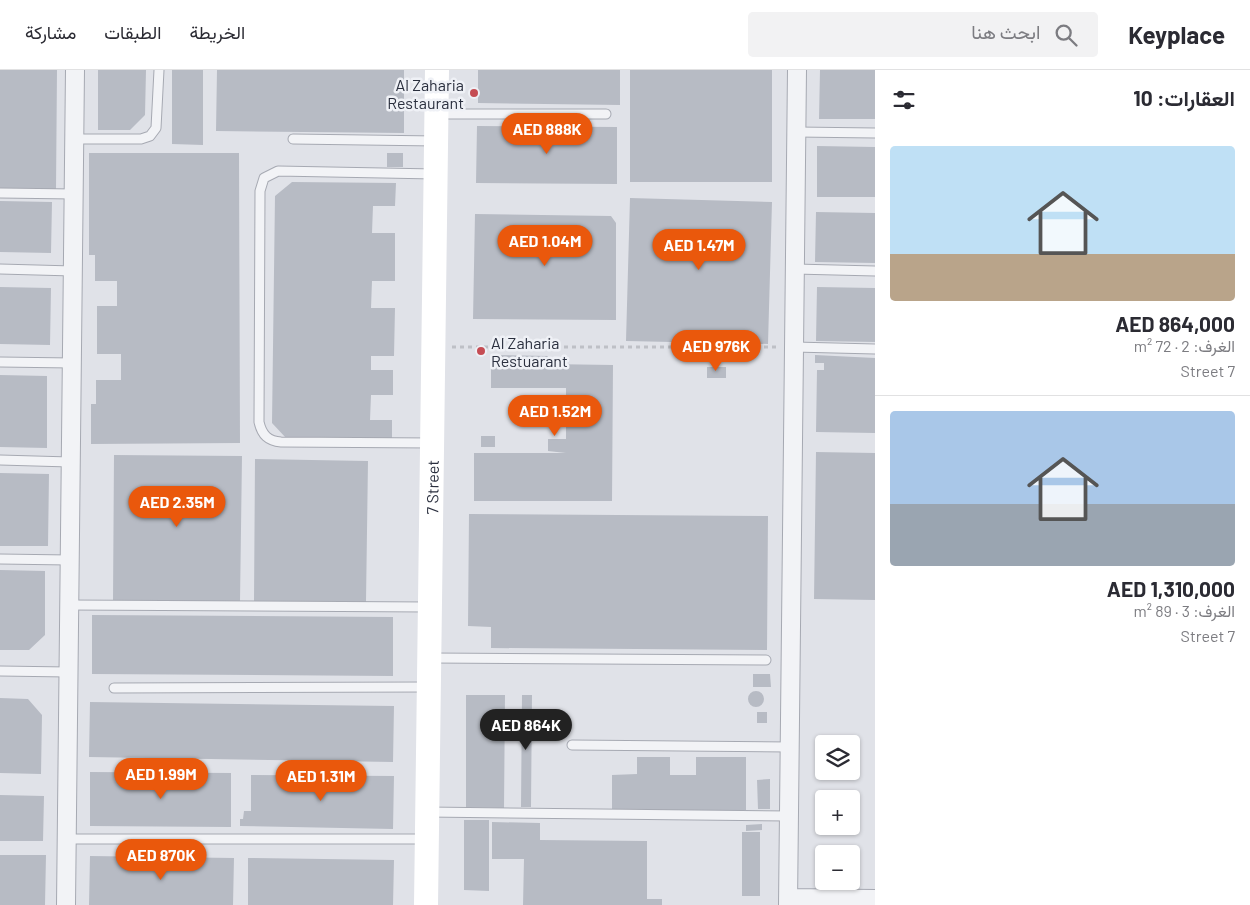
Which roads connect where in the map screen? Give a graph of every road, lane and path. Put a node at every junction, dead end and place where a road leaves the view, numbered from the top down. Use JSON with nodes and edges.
{"nodes":[{"id":1,"x":75,"y":70,"type":"edge"},
{"id":2,"x":159,"y":70,"type":"edge"},
{"id":3,"x":436,"y":70,"type":"edge"},
{"id":4,"x":797,"y":70,"type":"edge"},
{"id":5,"x":436,"y":114,"type":"junction"},
{"id":6,"x":606,"y":114,"type":"dead end"},
{"id":7,"x":797,"y":132,"type":"junction"},
{"id":8,"x":875,"y":133,"type":"edge"},
{"id":9,"x":74,"y":139,"type":"junction"},
{"id":10,"x":293,"y":139,"type":"dead end"},
{"id":11,"x":436,"y":141,"type":"junction"},
{"id":12,"x":435,"y":174,"type":"junction"},
{"id":13,"x":0,"y":193,"type":"edge"},
{"id":14,"x":74,"y":194,"type":"junction"},
{"id":15,"x":795,"y":268,"type":"junction"},
{"id":16,"x":0,"y":270,"type":"edge"},
{"id":17,"x":73,"y":271,"type":"junction"},
{"id":18,"x":875,"y":271,"type":"edge"},
{"id":19,"x":433,"y":347,"type":"junction"},
{"id":20,"x":794,"y":348,"type":"junction"},
{"id":21,"x":875,"y":348,"type":"edge"},
{"id":22,"x":0,"y":362,"type":"edge"},
{"id":23,"x":72,"y":363,"type":"junction"},
{"id":24,"x":432,"y":443,"type":"junction"},
{"id":25,"x":0,"y":460,"type":"edge"},
{"id":26,"x":70,"y":462,"type":"junction"},
{"id":27,"x":0,"y":559,"type":"edge"},
{"id":28,"x":69,"y":560,"type":"junction"},
{"id":29,"x":69,"y":606,"type":"junction"},
{"id":30,"x":430,"y":607,"type":"junction"},
{"id":31,"x":429,"y":658,"type":"junction"},
{"id":32,"x":766,"y":660,"type":"dead end"},
{"id":33,"x":0,"y":671,"type":"edge"},
{"id":34,"x":68,"y":672,"type":"junction"},
{"id":35,"x":428,"y":687,"type":"junction"},
{"id":36,"x":114,"y":688,"type":"dead end"},
{"id":37,"x":572,"y":744,"type":"dead end"},
{"id":38,"x":790,"y":747,"type":"junction"},
{"id":39,"x":427,"y":812,"type":"junction"},
{"id":40,"x":789,"y":816,"type":"junction"},
{"id":41,"x":66,"y":839,"type":"junction"},
{"id":42,"x":426,"y":839,"type":"junction"},
{"id":43,"x":875,"y":899,"type":"edge"},
{"id":44,"x":788,"y":902,"type":"edge"},
{"id":45,"x":66,"y":905,"type":"edge"},
{"id":46,"x":426,"y":905,"type":"edge"}],
"edges":[{"from":1,"to":9,"type":"street"},
{"from":2,"to":9,"type":"lane"},
{"from":3,"to":5,"type":"street","name":"7 Street"},
{"from":4,"to":7,"type":"street"},
{"from":5,"to":6,"type":"lane"},
{"from":5,"to":11,"type":"street","name":"7 Street"},
{"from":7,"to":8,"type":"lane"},
{"from":7,"to":15,"type":"street"},
{"from":9,"to":14,"type":"street"},
{"from":10,"to":11,"type":"lane"},
{"from":11,"to":12,"type":"street","name":"7 Street"},
{"from":12,"to":19,"type":"street","name":"7 Street"},
{"from":12,"to":24,"type":"lane"},
{"from":13,"to":14,"type":"lane"},
{"from":14,"to":17,"type":"street"},
{"from":15,"to":18,"type":"lane"},
{"from":15,"to":20,"type":"street"},
{"from":16,"to":17,"type":"lane"},
{"from":17,"to":23,"type":"street"},
{"from":19,"to":20,"type":"path"},
{"from":19,"to":24,"type":"street","name":"7 Street"},
{"from":20,"to":21,"type":"lane"},
{"from":20,"to":38,"type":"street"},
{"from":22,"to":23,"type":"lane"},
{"from":23,"to":26,"type":"street"},
{"from":24,"to":30,"type":"street","name":"7 Street"},
{"from":25,"to":26,"type":"lane"},
{"from":26,"to":28,"type":"street"},
{"from":27,"to":28,"type":"lane"},
{"from":28,"to":29,"type":"street"},
{"from":29,"to":30,"type":"lane"},
{"from":29,"to":34,"type":"street"},
{"from":30,"to":31,"type":"street","name":"7 Street"},
{"from":31,"to":32,"type":"lane"},
{"from":31,"to":35,"type":"street","name":"7 Street"},
{"from":33,"to":34,"type":"lane"},
{"from":34,"to":41,"type":"street"},
{"from":35,"to":36,"type":"lane"},
{"from":35,"to":39,"type":"street","name":"7 Street"},
{"from":37,"to":38,"type":"lane"},
{"from":38,"to":40,"type":"street"},
{"from":39,"to":40,"type":"lane"},
{"from":39,"to":42,"type":"street","name":"7 Street"},
{"from":40,"to":44,"type":"street"},
{"from":41,"to":42,"type":"lane"},
{"from":41,"to":45,"type":"street"},
{"from":42,"to":46,"type":"street","name":"7 Street"},
{"from":43,"to":44,"type":"street"}]}
